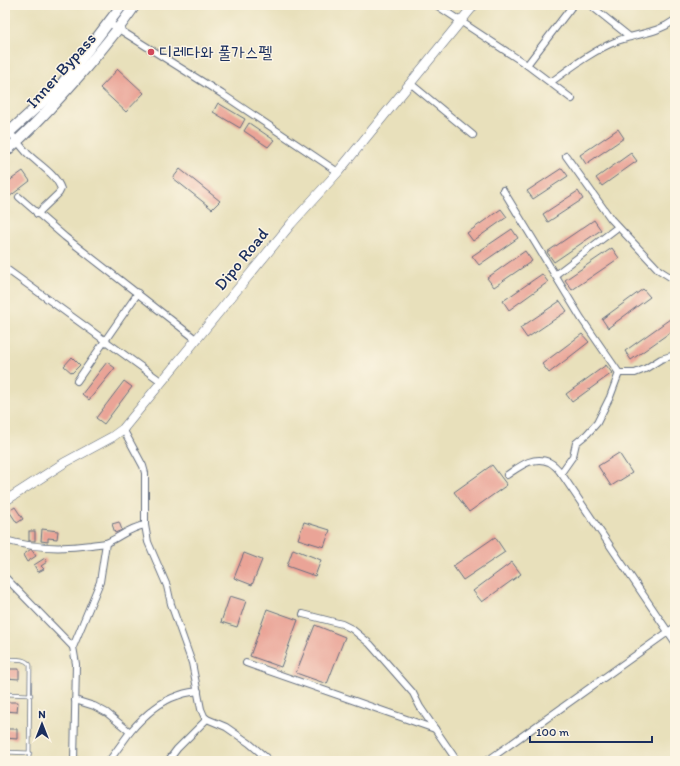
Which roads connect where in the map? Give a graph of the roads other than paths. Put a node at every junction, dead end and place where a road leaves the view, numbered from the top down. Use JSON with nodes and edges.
{"nodes":[{"id":1,"x":122,"y":5,"type":"edge"},
{"id":2,"x":136,"y":5,"type":"edge"},
{"id":3,"x":436,"y":5,"type":"edge"},
{"id":4,"x":474,"y":5,"type":"edge"},
{"id":5,"x":573,"y":5,"type":"edge"},
{"id":6,"x":590,"y":5,"type":"edge"},
{"id":7,"x":675,"y":20,"type":"edge"},
{"id":8,"x":460,"y":21,"type":"junction"},
{"id":9,"x":109,"y":23,"type":"junction"},
{"id":10,"x":119,"y":29,"type":"junction"},
{"id":11,"x":630,"y":37,"type":"junction"},
{"id":12,"x":527,"y":65,"type":"junction"},
{"id":13,"x":551,"y":82,"type":"junction"},
{"id":14,"x":410,"y":83,"type":"junction"},
{"id":15,"x":572,"y":99,"type":"dead end"},
{"id":16,"x":7,"y":132,"type":"edge"},
{"id":17,"x":473,"y":136,"type":"dead end"},
{"id":18,"x":17,"y":142,"type":"junction"},
{"id":19,"x":5,"y":152,"type":"edge"},
{"id":20,"x":566,"y":156,"type":"dead end"},
{"id":21,"x":338,"y":172,"type":"junction"},
{"id":22,"x":19,"y":198,"type":"dead end"},
{"id":23,"x":37,"y":214,"type":"junction"},
{"id":24,"x":618,"y":227,"type":"junction"},
{"id":25,"x":5,"y":268,"type":"edge"},
{"id":26,"x":555,"y":275,"type":"junction"},
{"id":27,"x":675,"y":279,"type":"edge"},
{"id":28,"x":138,"y":293,"type":"junction"},
{"id":29,"x":197,"y":340,"type":"junction"},
{"id":30,"x":105,"y":341,"type":"junction"},
{"id":31,"x":675,"y":355,"type":"edge"},
{"id":32,"x":619,"y":373,"type":"junction"},
{"id":33,"x":77,"y":381,"type":"dead end"},
{"id":34,"x":162,"y":382,"type":"junction"},
{"id":35,"x":122,"y":429,"type":"junction"},
{"id":36,"x":561,"y":472,"type":"junction"},
{"id":37,"x":508,"y":475,"type":"dead end"},
{"id":38,"x":5,"y":501,"type":"edge"},
{"id":39,"x":145,"y":525,"type":"junction"},
{"id":40,"x":5,"y":540,"type":"edge"},
{"id":41,"x":106,"y":543,"type":"junction"},
{"id":42,"x":5,"y":576,"type":"edge"},
{"id":43,"x":303,"y":614,"type":"dead end"},
{"id":44,"x":675,"y":627,"type":"edge"},
{"id":45,"x":668,"y":632,"type":"junction"},
{"id":46,"x":675,"y":642,"type":"edge"},
{"id":47,"x":73,"y":647,"type":"junction"},
{"id":48,"x":5,"y":659,"type":"edge"},
{"id":49,"x":246,"y":663,"type":"dead end"},
{"id":50,"x":198,"y":691,"type":"junction"},
{"id":51,"x":5,"y":694,"type":"edge"},
{"id":52,"x":31,"y":695,"type":"junction"},
{"id":53,"x":75,"y":700,"type":"junction"},
{"id":54,"x":207,"y":719,"type":"junction"},
{"id":55,"x":435,"y":729,"type":"junction"},
{"id":56,"x":130,"y":732,"type":"junction"},
{"id":57,"x":5,"y":752,"type":"edge"},
{"id":58,"x":30,"y":753,"type":"junction"},
{"id":59,"x":30,"y":761,"type":"edge"},
{"id":60,"x":74,"y":761,"type":"edge"},
{"id":61,"x":109,"y":761,"type":"edge"},
{"id":62,"x":168,"y":761,"type":"edge"},
{"id":63,"x":270,"y":761,"type":"edge"},
{"id":64,"x":457,"y":761,"type":"edge"},
{"id":65,"x":487,"y":761,"type":"edge"}],
"edges":[{"from":1,"to":9,"type":"main road","name":"Inner Bypass"},
{"from":2,"to":10,"type":"main road","name":"Inner Bypass"},
{"from":3,"to":8,"type":"street"},
{"from":4,"to":8,"type":"main road","name":"Dipo Road"},
{"from":5,"to":12,"type":"street"},
{"from":6,"to":11,"type":"street"},
{"from":7,"to":11,"type":"street"},
{"from":8,"to":12,"type":"street"},
{"from":8,"to":14,"type":"main road","name":"Dipo Road"},
{"from":9,"to":10,"type":"street"},
{"from":9,"to":16,"type":"main road","name":"Inner Bypass"},
{"from":10,"to":18,"type":"main road","name":"Inner Bypass"},
{"from":10,"to":21,"type":"street"},
{"from":11,"to":13,"type":"street"},
{"from":12,"to":13,"type":"street"},
{"from":13,"to":15,"type":"street"},
{"from":14,"to":17,"type":"street"},
{"from":14,"to":21,"type":"main road","name":"Dipo Road"},
{"from":16,"to":18,"type":"street"},
{"from":18,"to":19,"type":"main road","name":"Inner Bypass"},
{"from":18,"to":23,"type":"street"},
{"from":20,"to":24,"type":"street"},
{"from":21,"to":29,"type":"main road","name":"Dipo Road"},
{"from":22,"to":23,"type":"street"},
{"from":23,"to":28,"type":"street"},
{"from":24,"to":26,"type":"street"},
{"from":24,"to":27,"type":"street"},
{"from":25,"to":30,"type":"street"},
{"from":26,"to":26,"type":"street"},
{"from":26,"to":32,"type":"street"},
{"from":28,"to":29,"type":"street"},
{"from":28,"to":30,"type":"street"},
{"from":29,"to":34,"type":"main road","name":"Dipo Road"},
{"from":30,"to":33,"type":"street"},
{"from":30,"to":34,"type":"street"},
{"from":31,"to":32,"type":"street"},
{"from":32,"to":36,"type":"street"},
{"from":34,"to":35,"type":"main road","name":"Dipo Road"},
{"from":35,"to":38,"type":"main road","name":"Dipo Road"},
{"from":35,"to":39,"type":"street"},
{"from":36,"to":37,"type":"street"},
{"from":36,"to":45,"type":"street"},
{"from":39,"to":41,"type":"street"},
{"from":39,"to":50,"type":"street"},
{"from":40,"to":41,"type":"street"},
{"from":41,"to":47,"type":"street"},
{"from":42,"to":47,"type":"street"},
{"from":43,"to":55,"type":"street"},
{"from":44,"to":45,"type":"street"},
{"from":45,"to":46,"type":"street"},
{"from":45,"to":65,"type":"street"},
{"from":47,"to":53,"type":"street"},
{"from":48,"to":52,"type":"lane"},
{"from":49,"to":55,"type":"street"},
{"from":50,"to":54,"type":"street"},
{"from":50,"to":56,"type":"street"},
{"from":51,"to":52,"type":"lane"},
{"from":52,"to":58,"type":"lane"},
{"from":53,"to":56,"type":"street"},
{"from":53,"to":60,"type":"street"},
{"from":54,"to":62,"type":"street"},
{"from":54,"to":63,"type":"street"},
{"from":55,"to":64,"type":"street"},
{"from":56,"to":61,"type":"street"},
{"from":57,"to":58,"type":"lane"},
{"from":58,"to":59,"type":"lane"}]}
